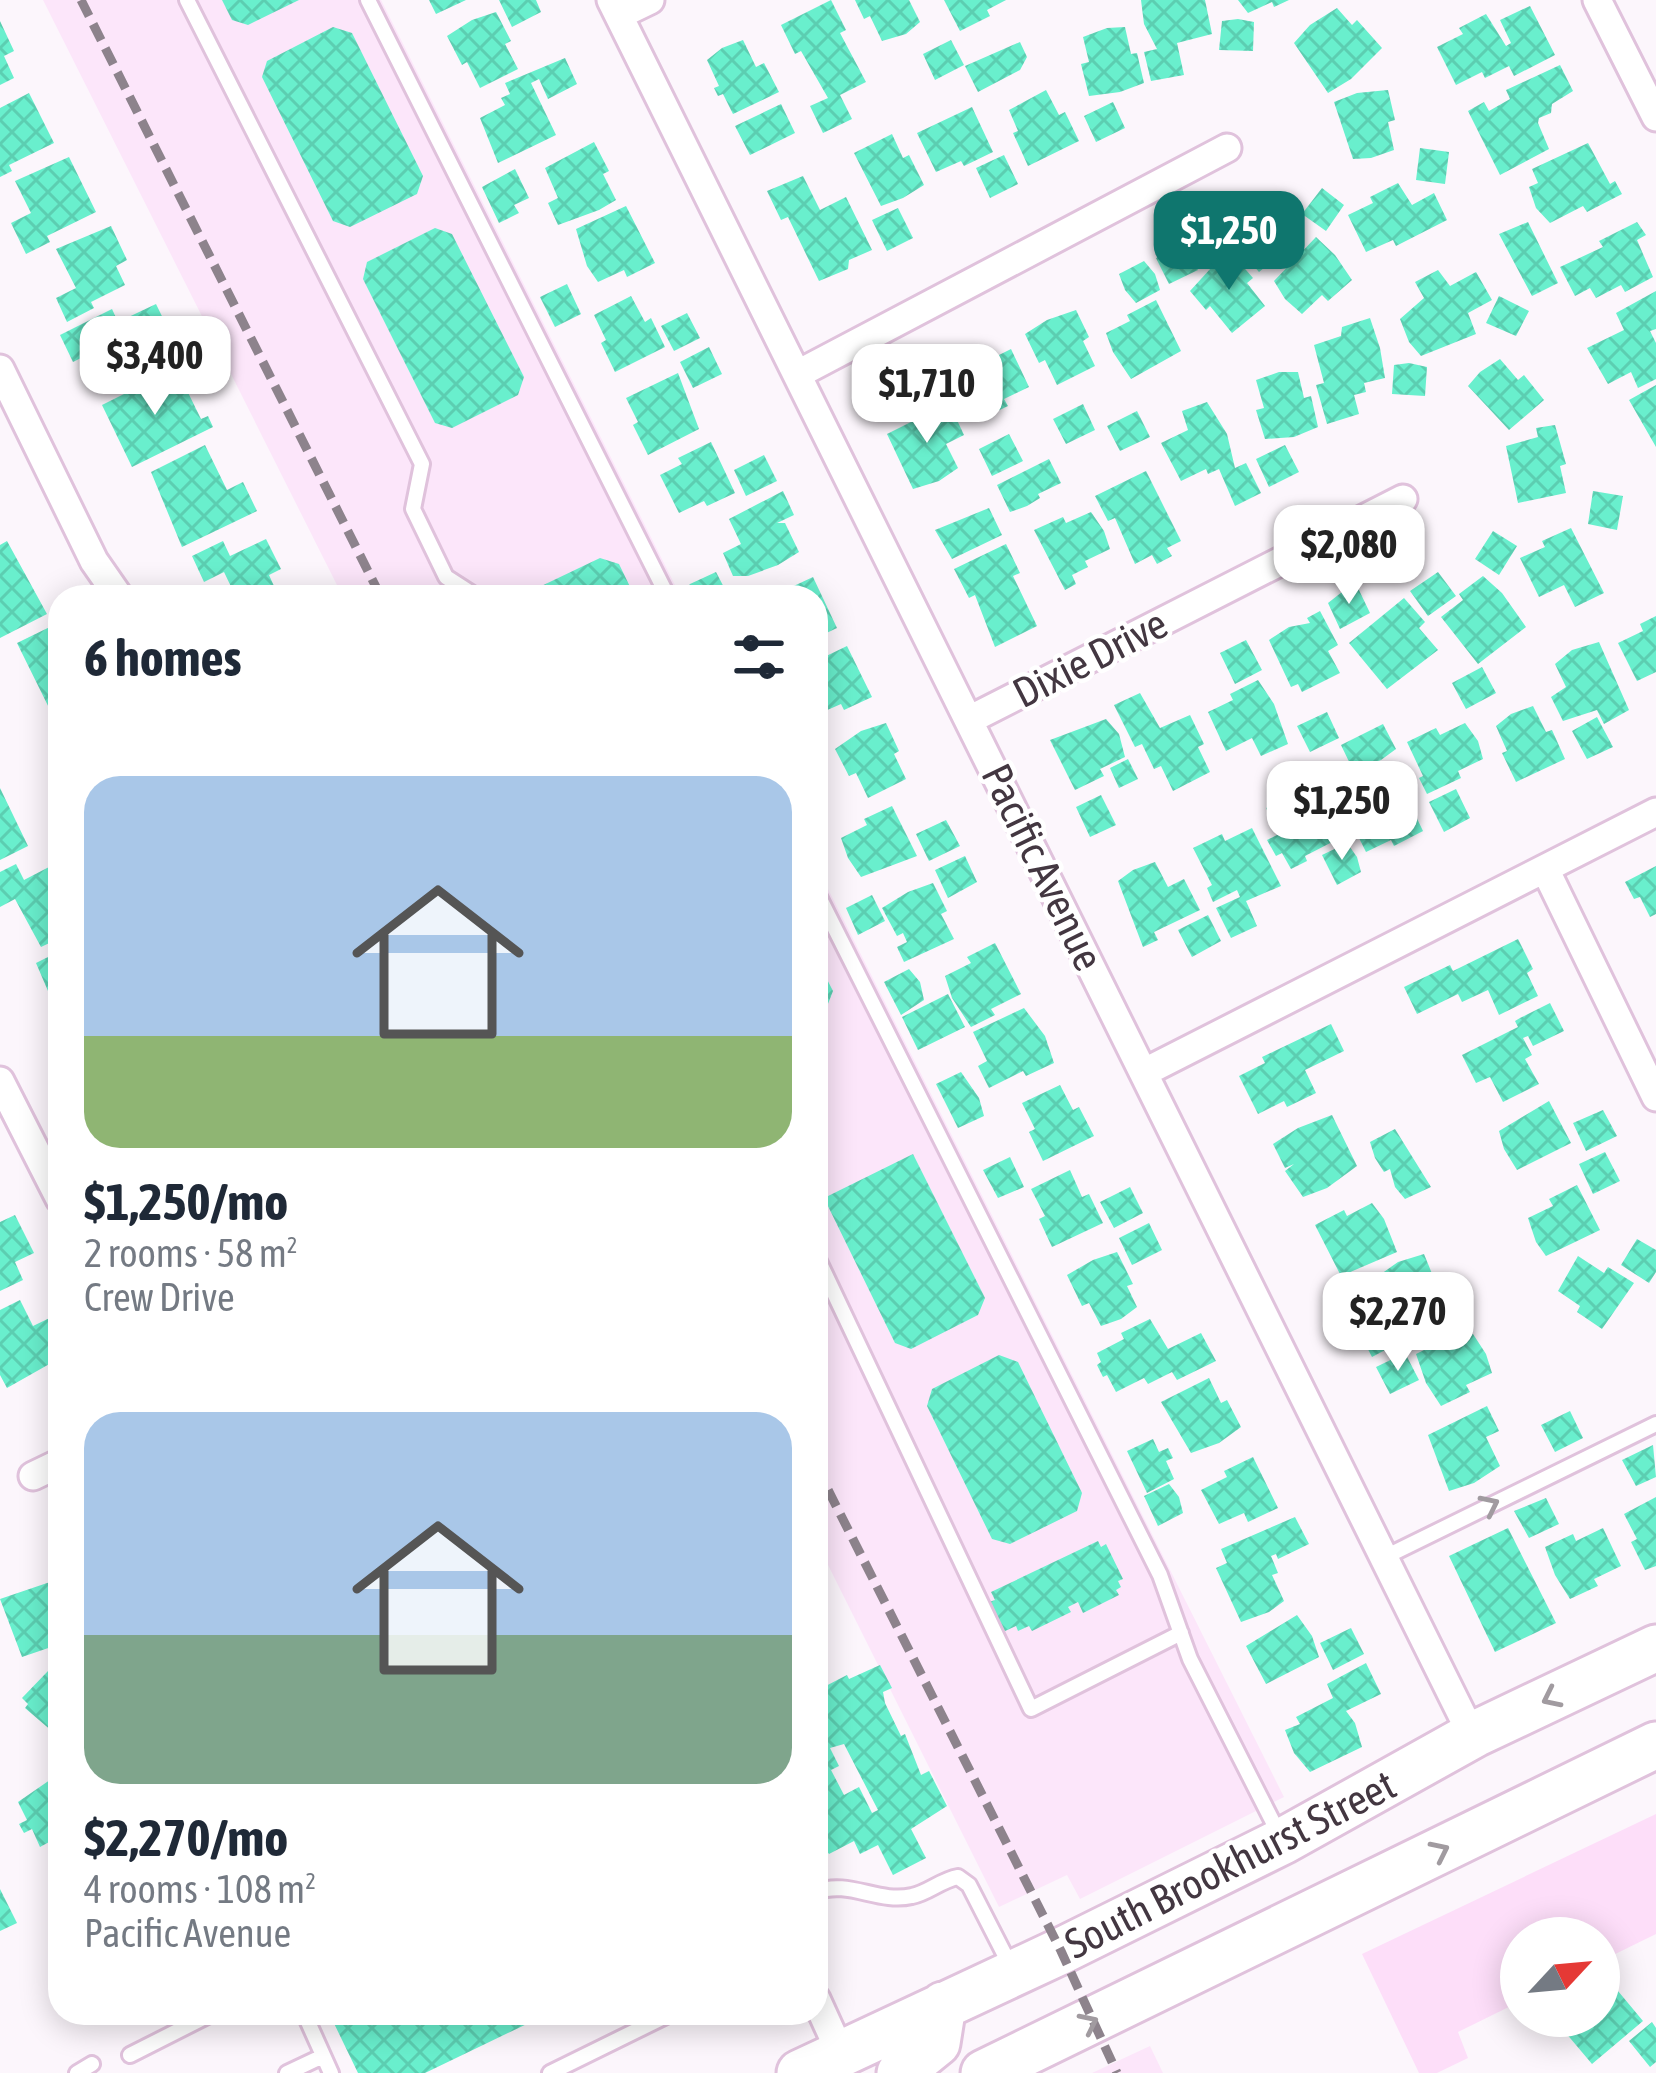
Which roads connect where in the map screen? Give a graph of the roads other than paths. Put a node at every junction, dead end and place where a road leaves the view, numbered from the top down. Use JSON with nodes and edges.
{"nodes":[{"id":1,"x":187,"y":0,"type":"edge"},
{"id":2,"x":368,"y":0,"type":"edge"},
{"id":3,"x":650,"y":0,"type":"edge"},
{"id":4,"x":1597,"y":0,"type":"edge"},
{"id":5,"x":615,"y":8,"type":"edge"},
{"id":6,"x":1656,"y":117,"type":"edge"},
{"id":7,"x":1227,"y":148,"type":"dead end"},
{"id":8,"x":0,"y":369,"type":"edge"},
{"id":9,"x":799,"y":374,"type":"junction"},
{"id":10,"x":1403,"y":499,"type":"dead end"},
{"id":11,"x":111,"y":585,"type":"edge"},
{"id":12,"x":457,"y":585,"type":"edge"},
{"id":13,"x":662,"y":585,"type":"edge"},
{"id":14,"x":969,"y":719,"type":"junction"},
{"id":15,"x":1656,"y":812,"type":"edge"},
{"id":16,"x":1545,"y":869,"type":"junction"},
{"id":17,"x":828,"y":914,"type":"edge"},
{"id":18,"x":1145,"y":1072,"type":"junction"},
{"id":19,"x":0,"y":1081,"type":"edge"},
{"id":20,"x":1656,"y":1097,"type":"edge"},
{"id":21,"x":7,"y":1113,"type":"edge"},
{"id":22,"x":48,"y":1180,"type":"edge"},
{"id":23,"x":828,"y":1280,"type":"edge"},
{"id":24,"x":1656,"y":1424,"type":"edge"},
{"id":25,"x":48,"y":1469,"type":"edge"},
{"id":26,"x":33,"y":1476,"type":"dead end"},
{"id":27,"x":1385,"y":1557,"type":"junction"},
{"id":28,"x":1181,"y":1633,"type":"junction"},
{"id":29,"x":1656,"y":1648,"type":"edge"},
{"id":30,"x":1475,"y":1734,"type":"junction"},
{"id":31,"x":1656,"y":1745,"type":"edge"},
{"id":32,"x":1283,"y":1841,"type":"junction"},
{"id":33,"x":828,"y":1887,"type":"edge"},
{"id":34,"x":1015,"y":1973,"type":"junction"},
{"id":35,"x":943,"y":2006,"type":"junction"},
{"id":36,"x":189,"y":2025,"type":"edge"},
{"id":37,"x":309,"y":2025,"type":"edge"},
{"id":38,"x":648,"y":2025,"type":"edge"},
{"id":39,"x":827,"y":2025,"type":"edge"},
{"id":40,"x":130,"y":2055,"type":"dead end"},
{"id":41,"x":323,"y":2056,"type":"junction"},
{"id":42,"x":843,"y":2063,"type":"edge"},
{"id":43,"x":92,"y":2064,"type":"dead end"},
{"id":44,"x":77,"y":2073,"type":"edge"},
{"id":45,"x":287,"y":2073,"type":"edge"},
{"id":46,"x":331,"y":2073,"type":"edge"},
{"id":47,"x":550,"y":2073,"type":"edge"},
{"id":48,"x":800,"y":2073,"type":"edge"},
{"id":49,"x":900,"y":2073,"type":"edge"},
{"id":50,"x":984,"y":2073,"type":"edge"}],
"edges":[{"from":1,"to":12,"type":"lane"},
{"from":2,"to":13,"type":"lane"},
{"from":3,"to":5,"type":"street"},
{"from":4,"to":6,"type":"street"},
{"from":5,"to":9,"type":"street","name":"Pacific Avenue"},
{"from":7,"to":9,"type":"street"},
{"from":8,"to":11,"type":"street"},
{"from":9,"to":14,"type":"street","name":"Pacific Avenue"},
{"from":10,"to":14,"type":"street","name":"Dixie Drive"},
{"from":14,"to":18,"type":"street","name":"Pacific Avenue"},
{"from":15,"to":16,"type":"street"},
{"from":16,"to":18,"type":"street"},
{"from":16,"to":20,"type":"street"},
{"from":17,"to":28,"type":"lane"},
{"from":18,"to":27,"type":"street","name":"Pacific Avenue"},
{"from":19,"to":21,"type":"street"},
{"from":21,"to":22,"type":"street"},
{"from":23,"to":28,"type":"lane"},
{"from":27,"to":24,"type":"lane","one_way":true},
{"from":25,"to":26,"type":"street"},
{"from":27,"to":30,"type":"street","name":"Pacific Avenue"},
{"from":28,"to":32,"type":"lane"},
{"from":29,"to":30,"type":"main road","name":"South Brookhurst Street","one_way":true},
{"from":30,"to":32,"type":"main road","name":"South Brookhurst Street"},
{"from":50,"to":31,"type":"main road","name":"South Brookhurst Street","one_way":true},
{"from":32,"to":34,"type":"main road","name":"South Brookhurst Street"},
{"from":33,"to":34,"type":"lane"},
{"from":34,"to":35,"type":"main road","name":"South Brookhurst Street"},
{"from":35,"to":42,"type":"main road","name":"South Brookhurst Street"},
{"from":35,"to":49,"type":"main road"},
{"from":36,"to":40,"type":"lane"},
{"from":37,"to":41,"type":"lane"},
{"from":38,"to":47,"type":"lane"},
{"from":39,"to":42,"type":"street"},
{"from":41,"to":45,"type":"lane"},
{"from":41,"to":46,"type":"lane"},
{"from":42,"to":48,"type":"main road","name":"South Brookhurst Street"},
{"from":43,"to":44,"type":"lane"}]}
